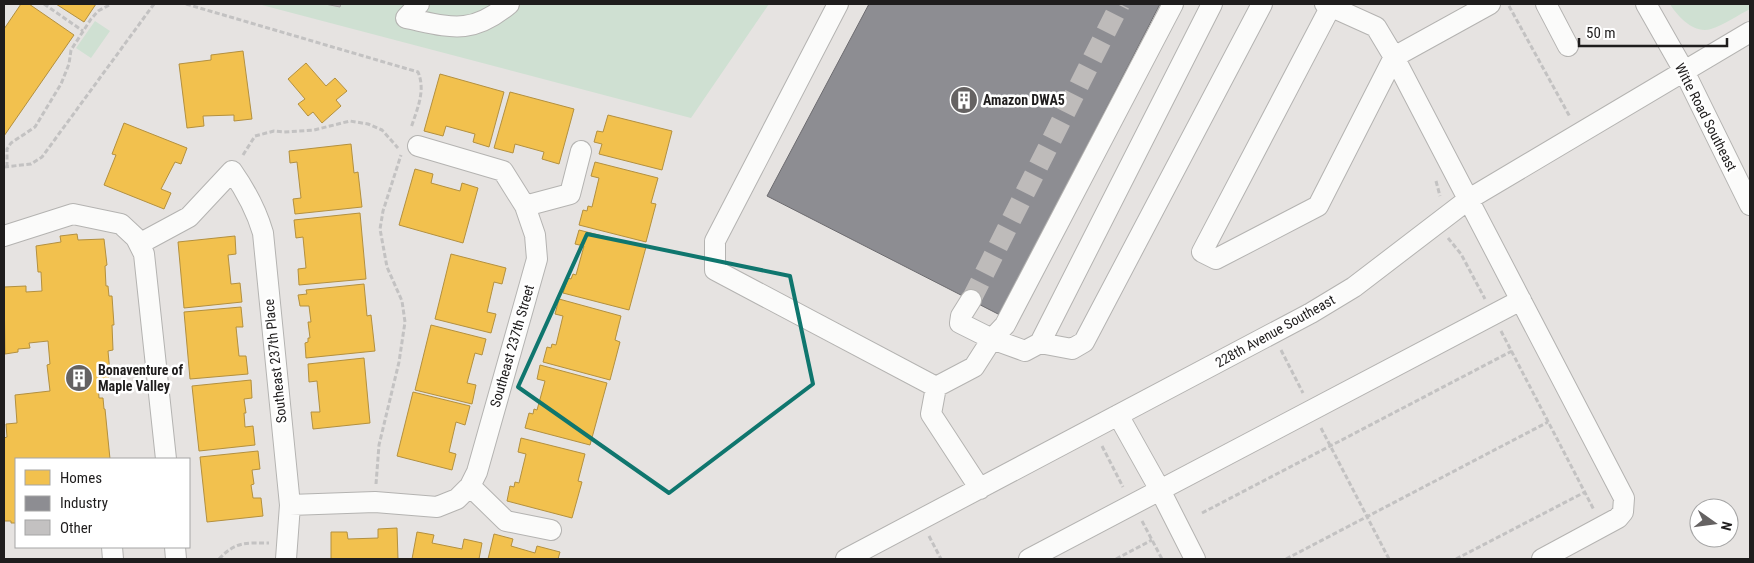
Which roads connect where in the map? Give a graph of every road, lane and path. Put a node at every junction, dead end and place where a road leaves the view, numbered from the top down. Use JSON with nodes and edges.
{"nodes":[{"id":1,"x":44,"y":4,"type":"edge"},
{"id":2,"x":111,"y":4,"type":"edge"},
{"id":3,"x":154,"y":4,"type":"edge"},
{"id":4,"x":186,"y":4,"type":"edge"},
{"id":5,"x":418,"y":4,"type":"edge"},
{"id":6,"x":509,"y":4,"type":"edge"},
{"id":7,"x":838,"y":4,"type":"edge"},
{"id":8,"x":1173,"y":4,"type":"edge"},
{"id":9,"x":1212,"y":4,"type":"edge"},
{"id":10,"x":1262,"y":4,"type":"edge"},
{"id":11,"x":1329,"y":4,"type":"edge"},
{"id":12,"x":1490,"y":4,"type":"edge"},
{"id":13,"x":1508,"y":4,"type":"edge"},
{"id":14,"x":1546,"y":4,"type":"edge"},
{"id":15,"x":1646,"y":4,"type":"edge"},
{"id":16,"x":83,"y":31,"type":"junction"},
{"id":17,"x":1750,"y":32,"type":"edge"},
{"id":18,"x":1568,"y":46,"type":"dead end"},
{"id":19,"x":1394,"y":57,"type":"junction"},
{"id":20,"x":1684,"y":72,"type":"junction"},
{"id":21,"x":1579,"y":132,"type":"junction"},
{"id":22,"x":410,"y":144,"type":"junction"},
{"id":23,"x":581,"y":151,"type":"dead end"},
{"id":24,"x":5,"y":167,"type":"edge"},
{"id":25,"x":232,"y":171,"type":"junction"},
{"id":26,"x":1469,"y":199,"type":"junction"},
{"id":27,"x":1750,"y":205,"type":"edge"},
{"id":28,"x":525,"y":206,"type":"junction"},
{"id":29,"x":1437,"y":224,"type":"junction"},
{"id":30,"x":4,"y":236,"type":"edge"},
{"id":31,"x":139,"y":244,"type":"junction"},
{"id":32,"x":971,"y":300,"type":"tunnel mouth"},
{"id":33,"x":1521,"y":300,"type":"junction"},
{"id":34,"x":1493,"y":315,"type":"junction"},
{"id":35,"x":1272,"y":334,"type":"junction"},
{"id":36,"x":992,"y":339,"type":"junction"},
{"id":37,"x":1040,"y":343,"type":"junction"},
{"id":38,"x":1512,"y":351,"type":"junction"},
{"id":39,"x":936,"y":387,"type":"junction"},
{"id":40,"x":1312,"y":410,"type":"junction"},
{"id":41,"x":1118,"y":415,"type":"junction"},
{"id":42,"x":1548,"y":422,"type":"junction"},
{"id":43,"x":1331,"y":446,"type":"junction"},
{"id":44,"x":166,"y":458,"type":"edge"},
{"id":45,"x":470,"y":486,"type":"junction"},
{"id":46,"x":980,"y":489,"type":"junction"},
{"id":47,"x":1160,"y":490,"type":"junction"},
{"id":48,"x":1585,"y":492,"type":"junction"},
{"id":49,"x":375,"y":502,"type":"junction"},
{"id":50,"x":290,"y":504,"type":"junction"},
{"id":51,"x":1202,"y":513,"type":"dead end"},
{"id":52,"x":1367,"y":517,"type":"junction"},
{"id":53,"x":921,"y":520,"type":"junction"},
{"id":54,"x":1603,"y":527,"type":"junction"},
{"id":55,"x":551,"y":530,"type":"dead end"},
{"id":56,"x":1152,"y":540,"type":"dead end"},
{"id":57,"x":286,"y":551,"type":"edge"},
{"id":58,"x":220,"y":559,"type":"edge"},
{"id":59,"x":846,"y":559,"type":"edge"},
{"id":60,"x":941,"y":559,"type":"edge"},
{"id":61,"x":1029,"y":559,"type":"edge"},
{"id":62,"x":1116,"y":559,"type":"edge"},
{"id":63,"x":1195,"y":559,"type":"edge"},
{"id":64,"x":1286,"y":559,"type":"edge"},
{"id":65,"x":1389,"y":559,"type":"edge"},
{"id":66,"x":1456,"y":559,"type":"edge"},
{"id":67,"x":1542,"y":559,"type":"edge"}],
"edges":[{"from":1,"to":16,"type":"path"},
{"from":2,"to":16,"type":"path"},
{"from":3,"to":24,"type":"path"},
{"from":4,"to":22,"type":"path"},
{"from":5,"to":6,"type":"street"},
{"from":7,"to":39,"type":"street"},
{"from":8,"to":36,"type":"street"},
{"from":9,"to":37,"type":"street"},
{"from":10,"to":37,"type":"street"},
{"from":11,"to":19,"type":"street"},
{"from":11,"to":19,"type":"street"},
{"from":12,"to":19,"type":"street"},
{"from":13,"to":21,"type":"path"},
{"from":14,"to":18,"type":"street"},
{"from":15,"to":20,"type":"street","name":"Witte Road Southeast"},
{"from":16,"to":24,"type":"path"},
{"from":17,"to":20,"type":"street","name":"228th Avenue Southeast"},
{"from":19,"to":26,"type":"street"},
{"from":20,"to":21,"type":"street","name":"228th Avenue Southeast"},
{"from":20,"to":27,"type":"street","name":"Witte Road Southeast"},
{"from":21,"to":26,"type":"street","name":"228th Avenue Southeast"},
{"from":22,"to":25,"type":"path"},
{"from":22,"to":28,"type":"street","name":"Southeast 237th Street"},
{"from":22,"to":49,"type":"path"},
{"from":23,"to":28,"type":"street"},
{"from":25,"to":31,"type":"street"},
{"from":25,"to":50,"type":"street","name":"Southeast 237th Place"},
{"from":26,"to":29,"type":"street","name":"228th Avenue Southeast"},
{"from":26,"to":33,"type":"street"},
{"from":28,"to":45,"type":"street","name":"Southeast 237th Street"},
{"from":29,"to":34,"type":"path"},
{"from":29,"to":35,"type":"street","name":"228th Avenue Southeast"},
{"from":30,"to":31,"type":"street"},
{"from":31,"to":44,"type":"street"},
{"from":32,"to":36,"type":"street"},
{"from":33,"to":34,"type":"street"},
{"from":33,"to":54,"type":"street"},
{"from":34,"to":38,"type":"path"},
{"from":34,"to":40,"type":"street"},
{"from":35,"to":40,"type":"path"},
{"from":35,"to":41,"type":"street","name":"228th Avenue Southeast"},
{"from":36,"to":37,"type":"street"},
{"from":36,"to":39,"type":"street"},
{"from":38,"to":42,"type":"path"},
{"from":38,"to":43,"type":"path"},
{"from":39,"to":46,"type":"street"},
{"from":40,"to":43,"type":"path"},
{"from":40,"to":47,"type":"street"},
{"from":41,"to":46,"type":"street","name":"228th Avenue Southeast"},
{"from":41,"to":47,"type":"street"},
{"from":42,"to":48,"type":"path"},
{"from":42,"to":52,"type":"path"},
{"from":43,"to":51,"type":"path"},
{"from":43,"to":52,"type":"path"},
{"from":45,"to":49,"type":"street"},
{"from":45,"to":55,"type":"street"},
{"from":46,"to":53,"type":"street","name":"228th Avenue Southeast"},
{"from":47,"to":61,"type":"street"},
{"from":47,"to":63,"type":"street"},
{"from":48,"to":54,"type":"path"},
{"from":48,"to":66,"type":"path"},
{"from":49,"to":50,"type":"street"},
{"from":50,"to":57,"type":"street","name":"Southeast 237th Place"},
{"from":52,"to":64,"type":"path"},
{"from":52,"to":65,"type":"path"},
{"from":53,"to":59,"type":"street","name":"228th Avenue Southeast"},
{"from":53,"to":60,"type":"path"},
{"from":54,"to":67,"type":"street"},
{"from":56,"to":62,"type":"path"},
{"from":57,"to":58,"type":"path"}]}
